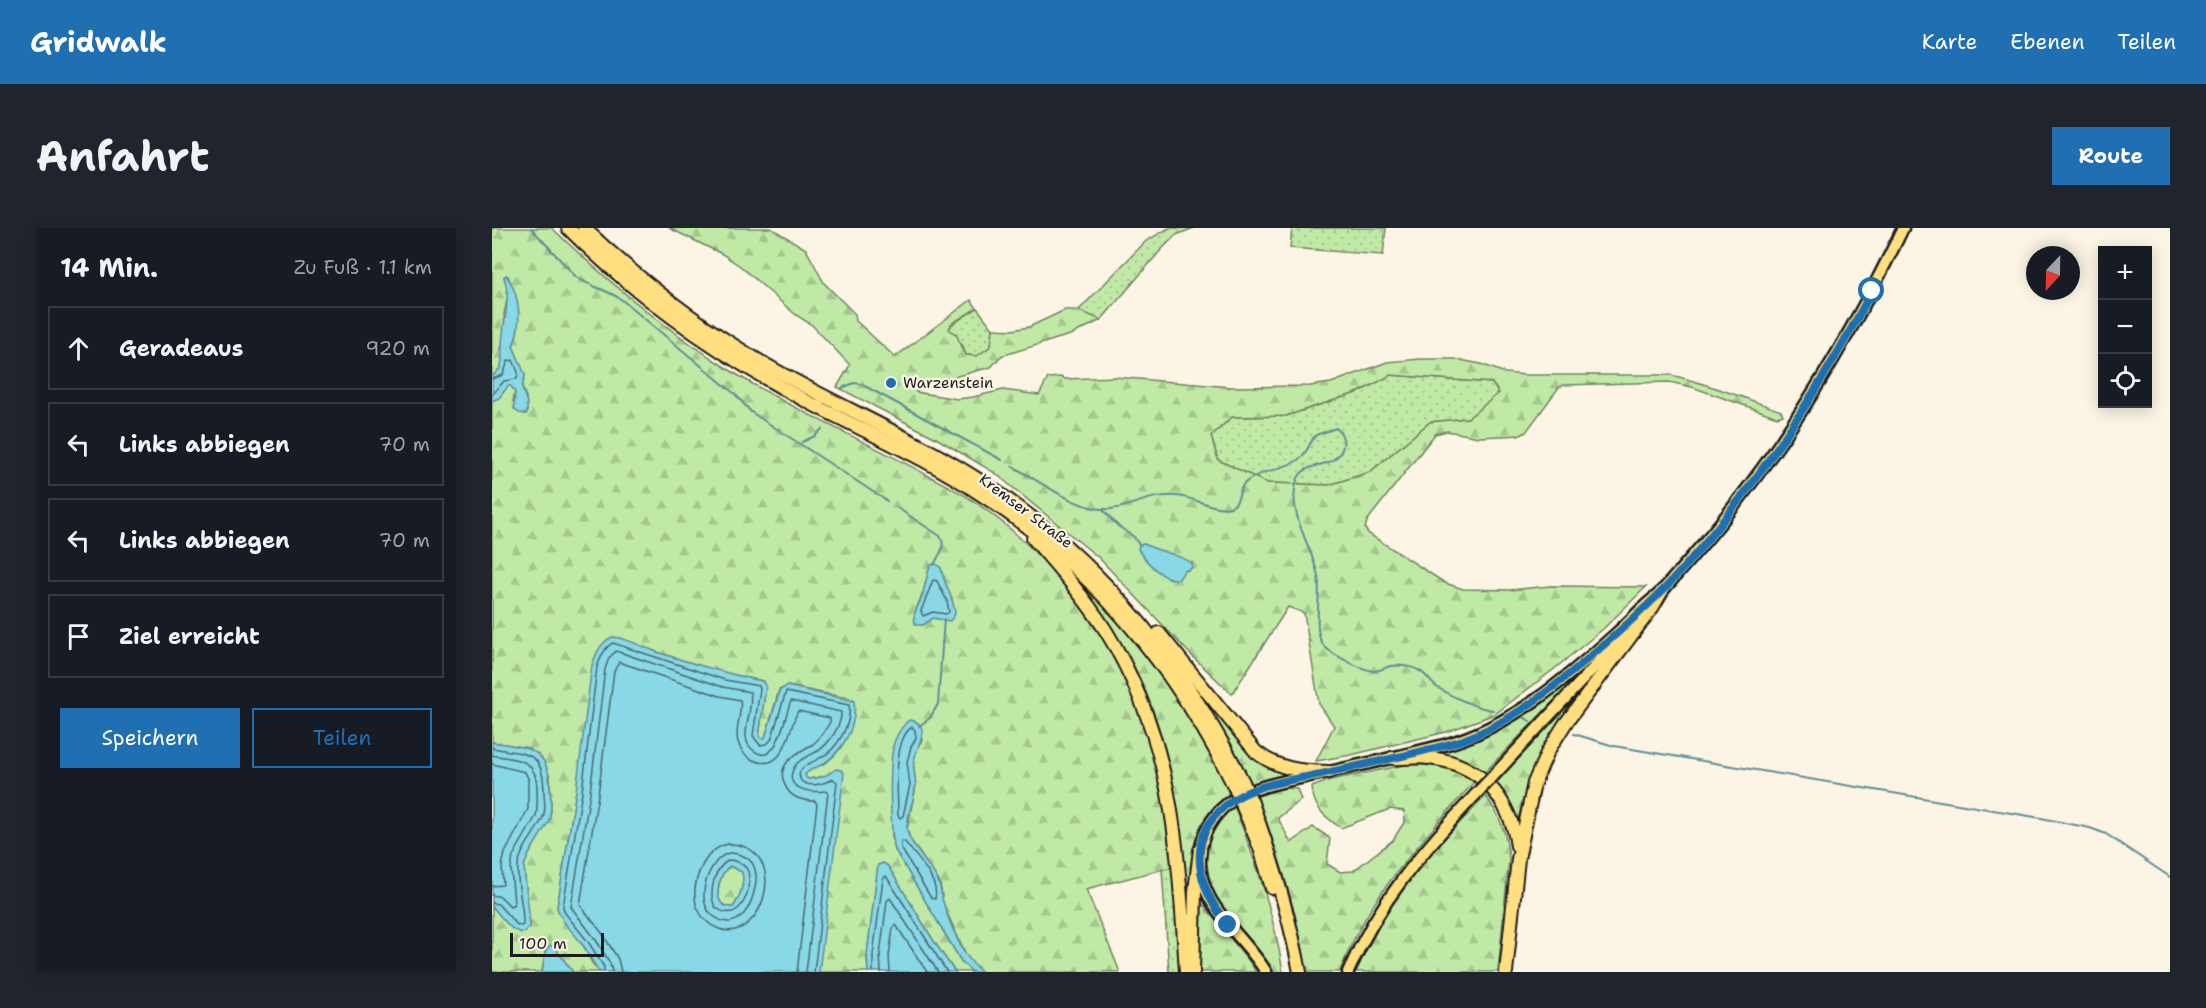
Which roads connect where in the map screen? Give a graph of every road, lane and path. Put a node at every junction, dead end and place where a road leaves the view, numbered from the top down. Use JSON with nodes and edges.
{"nodes":[{"id":1,"x":568,"y":228,"type":"edge"},
{"id":2,"x":584,"y":228,"type":"edge"},
{"id":3,"x":1903,"y":228,"type":"edge"},
{"id":4,"x":988,"y":492,"type":"junction"},
{"id":5,"x":1015,"y":517,"type":"junction"},
{"id":6,"x":1091,"y":568,"type":"junction"},
{"id":7,"x":1662,"y":591,"type":"junction"},
{"id":8,"x":1392,"y":758,"type":"junction"},
{"id":9,"x":1329,"y":772,"type":"junction"},
{"id":10,"x":1238,"y":784,"type":"junction"},
{"id":11,"x":1247,"y":805,"type":"junction"},
{"id":12,"x":1200,"y":850,"type":"junction"},
{"id":13,"x":1518,"y":860,"type":"junction"},
{"id":14,"x":1186,"y":972,"type":"edge"},
{"id":15,"x":1193,"y":972,"type":"edge"},
{"id":16,"x":1266,"y":972,"type":"edge"},
{"id":17,"x":1291,"y":972,"type":"edge"},
{"id":18,"x":1299,"y":972,"type":"edge"},
{"id":19,"x":1348,"y":972,"type":"edge"},
{"id":20,"x":1506,"y":972,"type":"edge"}],
"edges":[{"from":1,"to":4,"type":"highway","name":"Kremser Straße"},
{"from":2,"to":4,"type":"highway","name":"Kremser Straße"},
{"from":3,"to":7,"type":"main road"},
{"from":4,"to":5,"type":"highway","name":"Kremser Straße"},
{"from":4,"to":6,"type":"highway","name":"Kremser Straße"},
{"from":5,"to":10,"type":"highway","name":"Kremser Straße"},
{"from":5,"to":14,"type":"highway"},
{"from":6,"to":9,"type":"highway"},
{"from":6,"to":10,"type":"highway","name":"Kremser Straße"},
{"from":7,"to":8,"type":"main road"},
{"from":7,"to":13,"type":"highway"},
{"from":7,"to":19,"type":"main road","bridge":true},
{"from":8,"to":9,"type":"main road"},
{"from":8,"to":13,"type":"highway"},
{"from":9,"to":12,"type":"main road"},
{"from":10,"to":11,"type":"highway","name":"Kremser Straße","bridge":true},
{"from":11,"to":17,"type":"highway","name":"Kremser Straße"},
{"from":11,"to":18,"type":"highway","name":"Kremser Straße"},
{"from":12,"to":15,"type":"highway"},
{"from":12,"to":16,"type":"main road"},
{"from":13,"to":20,"type":"highway"}]}
